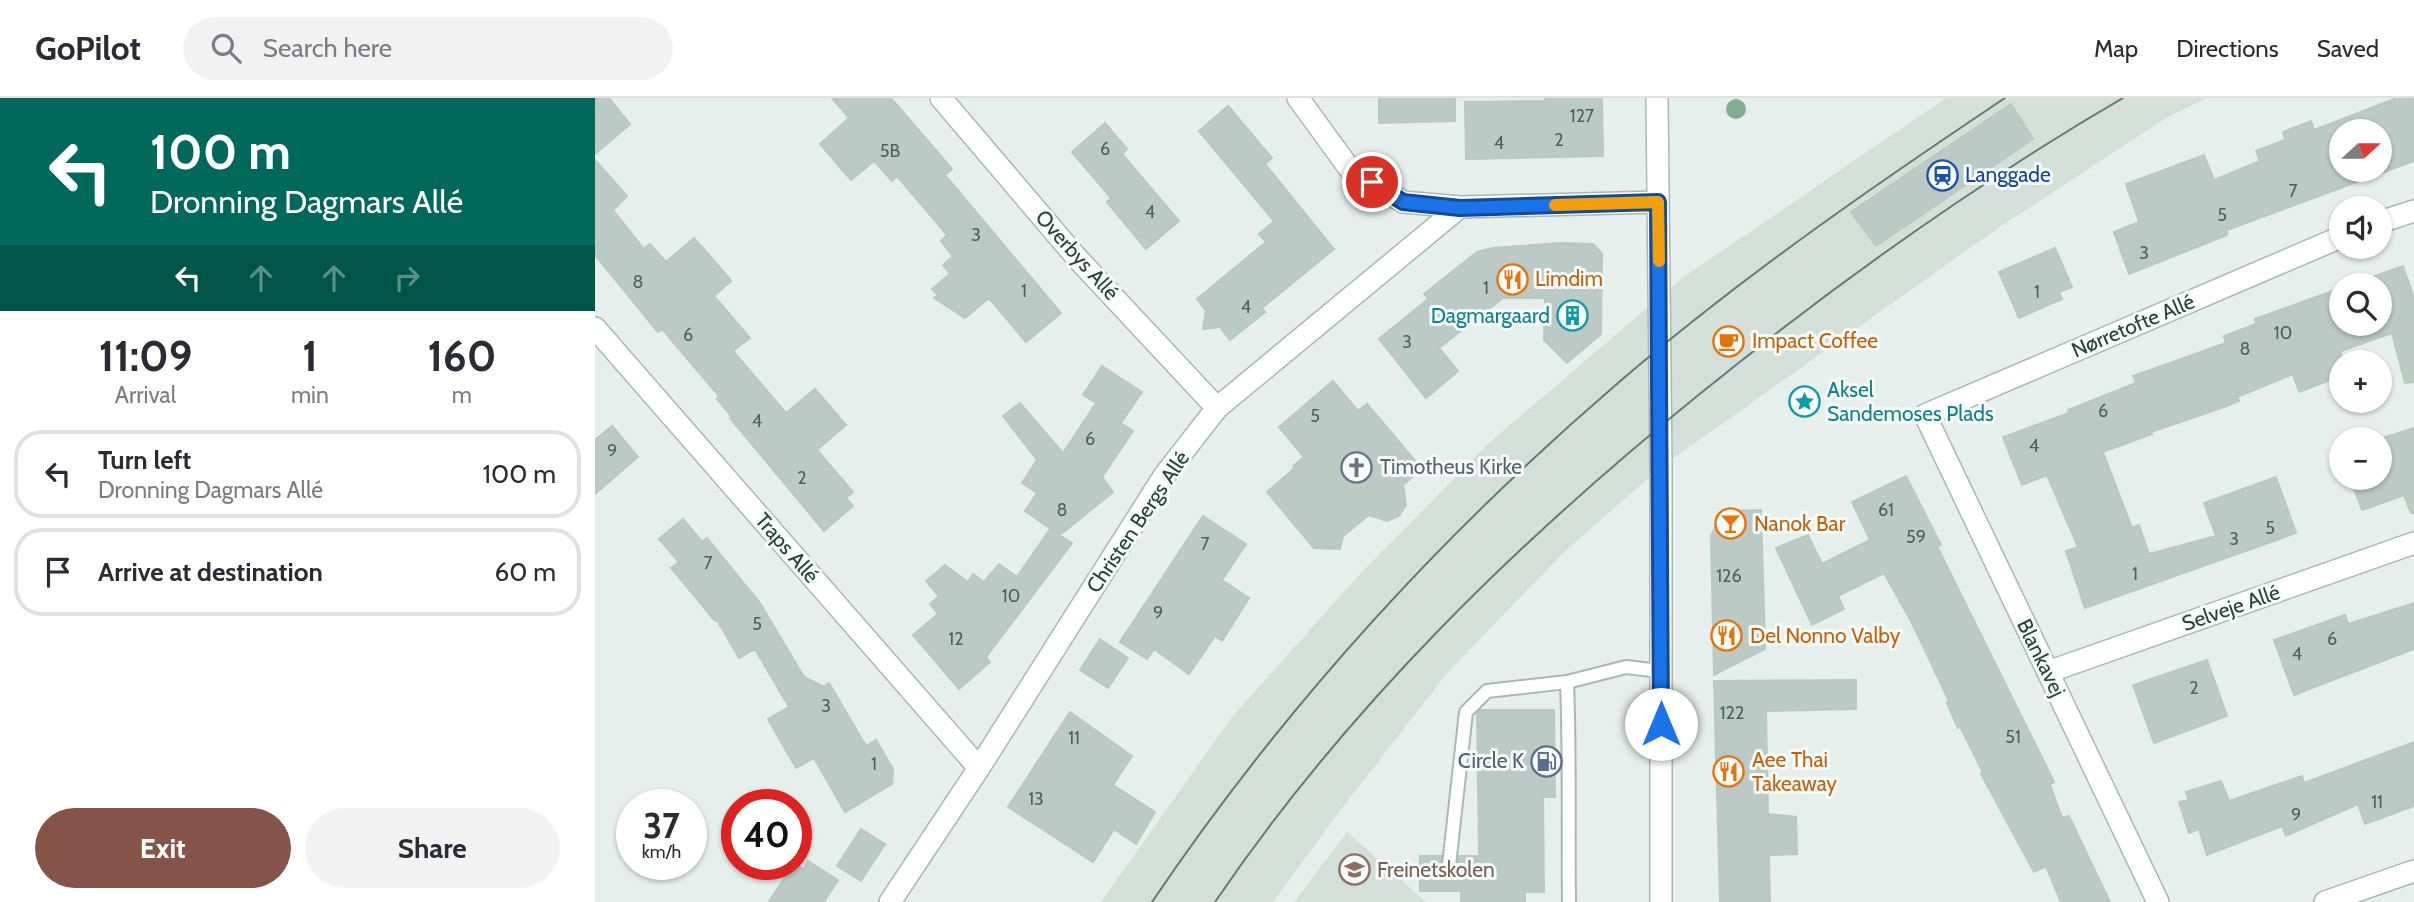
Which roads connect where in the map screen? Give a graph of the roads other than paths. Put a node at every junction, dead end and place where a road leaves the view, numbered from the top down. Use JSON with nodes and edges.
{"nodes":[{"id":1,"x":941,"y":98,"type":"edge"},
{"id":2,"x":1298,"y":98,"type":"edge"},
{"id":3,"x":1657,"y":98,"type":"edge"},
{"id":4,"x":1658,"y":202,"type":"junction"},
{"id":5,"x":1460,"y":208,"type":"junction"},
{"id":6,"x":2414,"y":211,"type":"edge"},
{"id":7,"x":2392,"y":218,"type":"edge"},
{"id":8,"x":2329,"y":242,"type":"edge"},
{"id":9,"x":595,"y":328,"type":"edge"},
{"id":10,"x":1217,"y":408,"type":"junction"},
{"id":11,"x":1925,"y":415,"type":"joint"},
{"id":12,"x":2414,"y":543,"type":"edge"},
{"id":13,"x":1660,"y":671,"type":"junction"},
{"id":14,"x":2047,"y":672,"type":"junction"},
{"id":15,"x":1567,"y":682,"type":"junction"},
{"id":16,"x":979,"y":768,"type":"junction"},
{"id":17,"x":1449,"y":865,"type":"dead end"},
{"id":18,"x":2414,"y":871,"type":"edge"},
{"id":19,"x":890,"y":902,"type":"edge"},
{"id":20,"x":1569,"y":902,"type":"edge"},
{"id":21,"x":1661,"y":902,"type":"edge"},
{"id":22,"x":2158,"y":902,"type":"edge"},
{"id":23,"x":2325,"y":902,"type":"edge"}],
"edges":[{"from":1,"to":10,"type":"street","name":"Overbys Allé"},
{"from":2,"to":5,"type":"street"},
{"from":3,"to":4,"type":"street"},
{"from":4,"to":5,"type":"street"},
{"from":4,"to":13,"type":"street"},
{"from":5,"to":10,"type":"street","name":"Christen Bergs Allé"},
{"from":6,"to":7,"type":"street"},
{"from":8,"to":11,"type":"street","name":"Nørretofte Allé"},
{"from":9,"to":16,"type":"street","name":"Traps Allé"},
{"from":10,"to":16,"type":"street","name":"Christen Bergs Allé"},
{"from":11,"to":14,"type":"street","name":"Blankavej"},
{"from":12,"to":14,"type":"street","name":"Selveje Allé"},
{"from":13,"to":15,"type":"lane"},
{"from":13,"to":21,"type":"street"},
{"from":14,"to":22,"type":"street","name":"Blankavej"},
{"from":15,"to":17,"type":"lane"},
{"from":15,"to":20,"type":"lane"},
{"from":16,"to":19,"type":"street","name":"Christen Bergs Allé"},
{"from":18,"to":23,"type":"street"}]}
